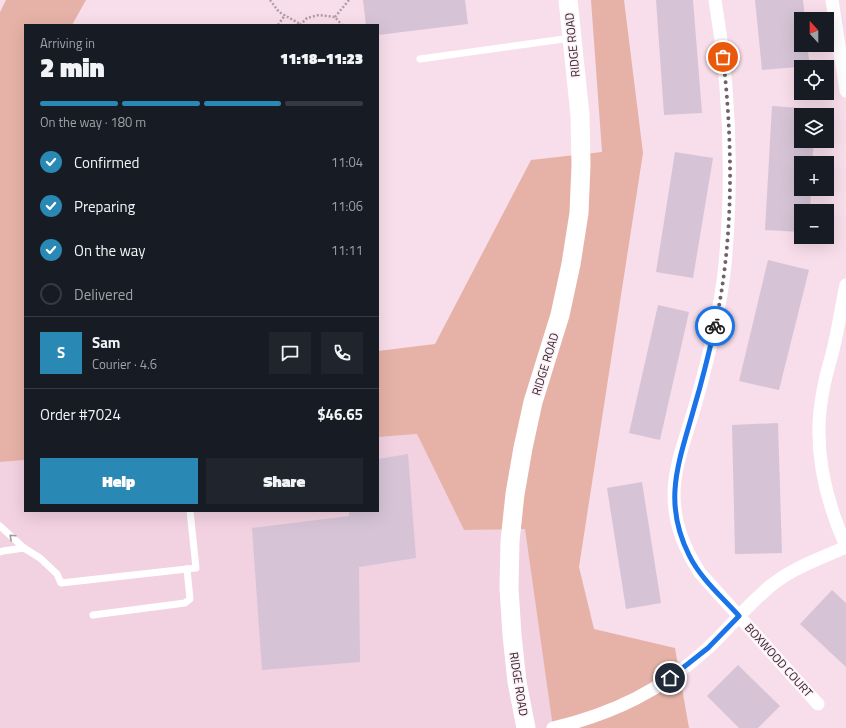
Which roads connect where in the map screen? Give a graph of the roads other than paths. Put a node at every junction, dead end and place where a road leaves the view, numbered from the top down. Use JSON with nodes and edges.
{"nodes":[{"id":1,"x":568,"y":0,"type":"edge"},
{"id":2,"x":715,"y":0,"type":"edge"},
{"id":3,"x":832,"y":0,"type":"edge"},
{"id":4,"x":572,"y":38,"type":"junction"},
{"id":5,"x":420,"y":59,"type":"dead end"},
{"id":6,"x":846,"y":90,"type":"edge"},
{"id":7,"x":846,"y":285,"type":"edge"},
{"id":8,"x":190,"y":512,"type":"edge"},
{"id":9,"x":0,"y":526,"type":"edge"},
{"id":10,"x":846,"y":546,"type":"edge"},
{"id":11,"x":24,"y":548,"type":"junction"},
{"id":12,"x":0,"y":552,"type":"edge"},
{"id":13,"x":187,"y":569,"type":"junction"},
{"id":14,"x":93,"y":615,"type":"dead end"},
{"id":15,"x":739,"y":616,"type":"junction"},
{"id":16,"x":818,"y":704,"type":"dead end"},
{"id":17,"x":526,"y":728,"type":"edge"},
{"id":18,"x":553,"y":728,"type":"edge"}],
"edges":[{"from":1,"to":4,"type":"street","name":"RIDGE ROAD"},
{"from":2,"to":15,"type":"street","name":"BOXWOOD COURT"},
{"from":3,"to":6,"type":"street"},
{"from":4,"to":5,"type":"lane"},
{"from":4,"to":17,"type":"street","name":"RIDGE ROAD"},
{"from":7,"to":10,"type":"street"},
{"from":8,"to":13,"type":"lane"},
{"from":11,"to":9,"type":"lane","one_way":true},
{"from":10,"to":15,"type":"street"},
{"from":11,"to":12,"type":"lane"},
{"from":11,"to":13,"type":"lane"},
{"from":13,"to":14,"type":"lane"},
{"from":15,"to":16,"type":"street","name":"BOXWOOD COURT"},
{"from":15,"to":18,"type":"street"}]}
